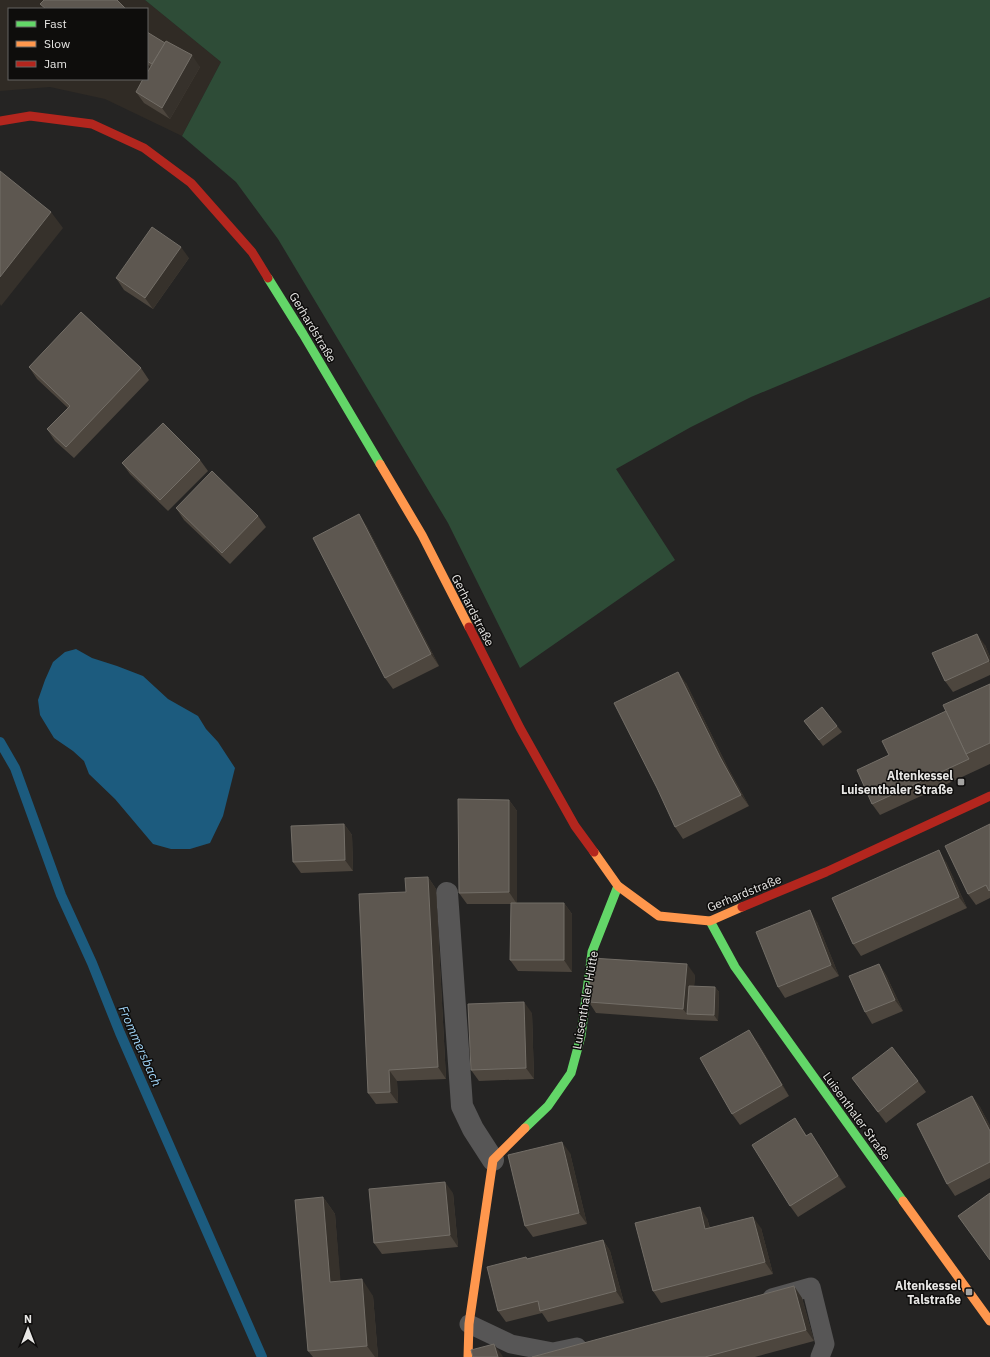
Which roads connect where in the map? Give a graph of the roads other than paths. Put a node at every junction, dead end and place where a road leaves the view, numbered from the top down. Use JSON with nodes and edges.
{"nodes":[{"id":1,"x":0,"y":121,"type":"edge"},
{"id":2,"x":990,"y":796,"type":"edge"},
{"id":3,"x":618,"y":886,"type":"junction"},
{"id":4,"x":447,"y":892,"type":"dead end"},
{"id":5,"x":710,"y":921,"type":"junction"},
{"id":6,"x":493,"y":1160,"type":"junction"},
{"id":7,"x":757,"y":1302,"type":"edge"},
{"id":8,"x":990,"y":1321,"type":"edge"},
{"id":9,"x":468,"y":1324,"type":"junction"},
{"id":10,"x":597,"y":1343,"type":"edge"},
{"id":11,"x":468,"y":1357,"type":"edge"},
{"id":12,"x":820,"y":1357,"type":"edge"}],
"edges":[{"from":1,"to":3,"type":"street","name":"Gerhardstraße"},
{"from":2,"to":5,"type":"street","name":"Gerhardstraße"},
{"from":3,"to":5,"type":"street","name":"Gerhardstraße"},
{"from":3,"to":6,"type":"street","name":"Luisenthaler Hütte"},
{"from":4,"to":6,"type":"street"},
{"from":5,"to":8,"type":"street","name":"Luisenthaler Straße"},
{"from":6,"to":9,"type":"street"},
{"from":7,"to":12,"type":"lane"},
{"from":9,"to":10,"type":"lane"},
{"from":9,"to":11,"type":"street"}]}
